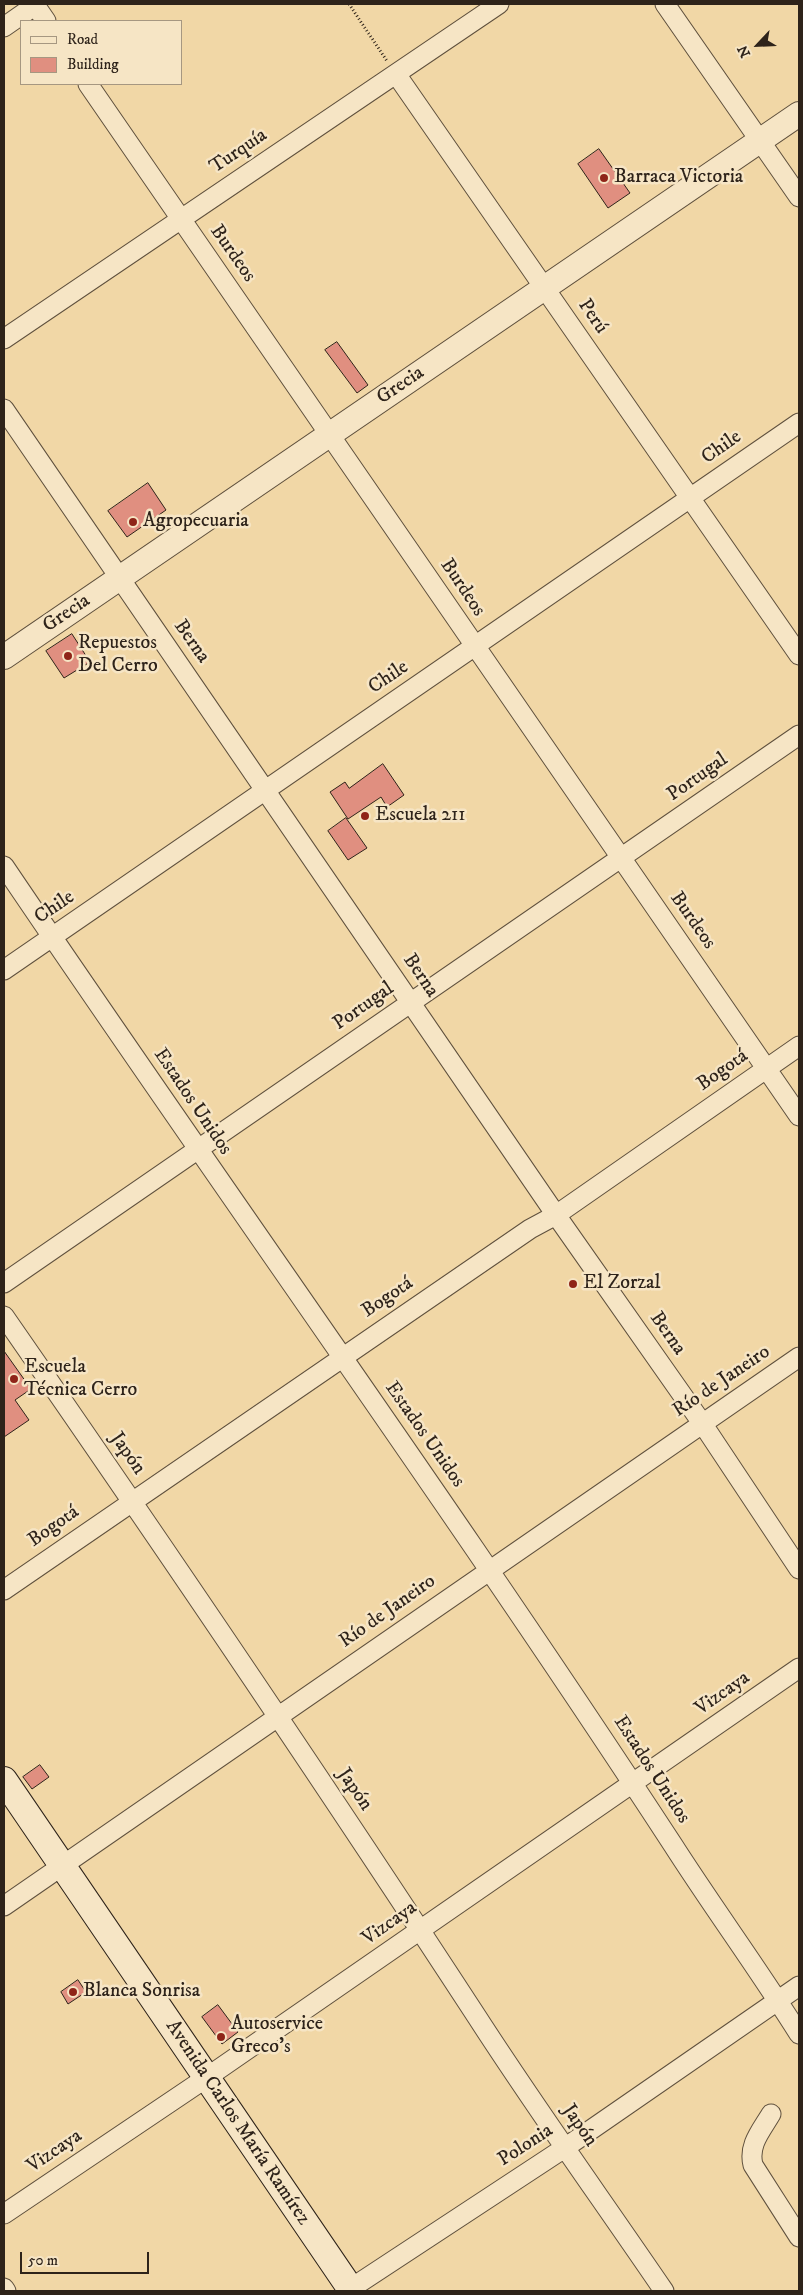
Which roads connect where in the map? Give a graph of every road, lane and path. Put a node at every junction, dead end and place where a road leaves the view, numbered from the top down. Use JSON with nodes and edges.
{"nodes":[{"id":1,"x":36,"y":4,"type":"edge"},
{"id":2,"x":349,"y":4,"type":"edge"},
{"id":3,"x":499,"y":4,"type":"edge"},
{"id":4,"x":665,"y":4,"type":"edge"},
{"id":5,"x":45,"y":20,"type":"edge"},
{"id":6,"x":4,"y":27,"type":"edge"},
{"id":7,"x":396,"y":74,"type":"junction"},
{"id":8,"x":89,"y":85,"type":"edge"},
{"id":9,"x":799,"y":114,"type":"edge"},
{"id":10,"x":760,"y":141,"type":"junction"},
{"id":11,"x":799,"y":197,"type":"edge"},
{"id":12,"x":180,"y":218,"type":"junction"},
{"id":13,"x":545,"y":288,"type":"junction"},
{"id":14,"x":4,"y":339,"type":"edge"},
{"id":15,"x":4,"y":409,"type":"edge"},
{"id":16,"x":799,"y":423,"type":"edge"},
{"id":17,"x":330,"y":435,"type":"junction"},
{"id":18,"x":689,"y":499,"type":"junction"},
{"id":19,"x":120,"y":579,"type":"junction"},
{"id":20,"x":475,"y":647,"type":"junction"},
{"id":21,"x":799,"y":655,"type":"edge"},
{"id":22,"x":4,"y":657,"type":"edge"},
{"id":23,"x":799,"y":735,"type":"edge"},
{"id":24,"x":266,"y":790,"type":"junction"},
{"id":25,"x":621,"y":858,"type":"junction"},
{"id":26,"x":4,"y":866,"type":"edge"},
{"id":27,"x":52,"y":937,"type":"junction"},
{"id":28,"x":4,"y":970,"type":"edge"},
{"id":29,"x":410,"y":1002,"type":"junction"},
{"id":30,"x":799,"y":1046,"type":"edge"},
{"id":31,"x":766,"y":1069,"type":"junction"},
{"id":32,"x":799,"y":1116,"type":"edge"},
{"id":33,"x":197,"y":1149,"type":"junction"},
{"id":34,"x":556,"y":1216,"type":"junction"},
{"id":35,"x":4,"y":1283,"type":"edge"},
{"id":36,"x":4,"y":1316,"type":"edge"},
{"id":37,"x":342,"y":1357,"type":"junction"},
{"id":38,"x":799,"y":1357,"type":"edge"},
{"id":39,"x":702,"y":1423,"type":"junction"},
{"id":40,"x":132,"y":1501,"type":"junction"},
{"id":41,"x":799,"y":1569,"type":"edge"},
{"id":42,"x":488,"y":1570,"type":"junction"},
{"id":43,"x":4,"y":1590,"type":"edge"},
{"id":44,"x":799,"y":1668,"type":"edge"},
{"id":45,"x":278,"y":1716,"type":"junction"},
{"id":46,"x":4,"y":1780,"type":"edge"},
{"id":47,"x":634,"y":1783,"type":"junction"},
{"id":48,"x":62,"y":1866,"type":"junction"},
{"id":49,"x":4,"y":1906,"type":"edge"},
{"id":50,"x":421,"y":1929,"type":"junction"},
{"id":51,"x":799,"y":1986,"type":"edge"},
{"id":52,"x":778,"y":2001,"type":"junction"},
{"id":53,"x":799,"y":2034,"type":"edge"},
{"id":54,"x":206,"y":2078,"type":"junction"},
{"id":55,"x":771,"y":2114,"type":"dead end"},
{"id":56,"x":566,"y":2147,"type":"junction"},
{"id":57,"x":4,"y":2214,"type":"edge"},
{"id":58,"x":799,"y":2237,"type":"edge"},
{"id":59,"x":4,"y":2288,"type":"edge"},
{"id":60,"x":351,"y":2290,"type":"edge"},
{"id":61,"x":6,"y":2291,"type":"edge"},
{"id":62,"x":664,"y":2291,"type":"edge"}],
"edges":[{"from":1,"to":5,"type":"street"},
{"from":1,"to":6,"type":"street"},
{"from":2,"to":7,"type":"path"},
{"from":3,"to":7,"type":"street","name":"Turquía"},
{"from":4,"to":10,"type":"street"},
{"from":7,"to":12,"type":"street","name":"Turquía"},
{"from":7,"to":13,"type":"street","name":"Perú"},
{"from":8,"to":12,"type":"street","name":"Burdeos"},
{"from":9,"to":10,"type":"street","name":"Grecia"},
{"from":10,"to":11,"type":"street"},
{"from":10,"to":13,"type":"street","name":"Grecia"},
{"from":12,"to":14,"type":"street","name":"Turquía"},
{"from":12,"to":17,"type":"street","name":"Burdeos"},
{"from":13,"to":17,"type":"street","name":"Grecia"},
{"from":13,"to":18,"type":"street","name":"Perú"},
{"from":15,"to":19,"type":"street","name":"Berna"},
{"from":16,"to":18,"type":"street","name":"Chile"},
{"from":17,"to":19,"type":"street","name":"Grecia"},
{"from":17,"to":20,"type":"street","name":"Burdeos"},
{"from":18,"to":20,"type":"street","name":"Chile"},
{"from":18,"to":21,"type":"street","name":"Perú"},
{"from":19,"to":22,"type":"street","name":"Grecia"},
{"from":19,"to":24,"type":"street","name":"Berna"},
{"from":20,"to":24,"type":"street","name":"Chile"},
{"from":20,"to":25,"type":"street","name":"Burdeos"},
{"from":23,"to":25,"type":"street","name":"Portugal"},
{"from":24,"to":27,"type":"street","name":"Chile"},
{"from":24,"to":29,"type":"street","name":"Berna"},
{"from":25,"to":29,"type":"street","name":"Portugal"},
{"from":25,"to":31,"type":"street","name":"Burdeos"},
{"from":26,"to":27,"type":"street","name":"Estados Unidos"},
{"from":27,"to":28,"type":"street","name":"Chile"},
{"from":27,"to":33,"type":"street","name":"Estados Unidos"},
{"from":29,"to":33,"type":"street","name":"Portugal"},
{"from":29,"to":34,"type":"street","name":"Berna"},
{"from":30,"to":31,"type":"street","name":"Bogotá"},
{"from":31,"to":32,"type":"street","name":"Burdeos"},
{"from":31,"to":34,"type":"street","name":"Bogotá"},
{"from":33,"to":35,"type":"street","name":"Portugal"},
{"from":33,"to":37,"type":"street","name":"Estados Unidos"},
{"from":34,"to":37,"type":"street","name":"Bogotá"},
{"from":34,"to":39,"type":"street","name":"Berna"},
{"from":36,"to":40,"type":"street","name":"Japón"},
{"from":37,"to":40,"type":"street","name":"Bogotá"},
{"from":37,"to":42,"type":"street","name":"Estados Unidos"},
{"from":38,"to":39,"type":"street","name":"Río de Janeiro"},
{"from":39,"to":41,"type":"street","name":"Berna"},
{"from":39,"to":42,"type":"street","name":"Río de Janeiro"},
{"from":40,"to":43,"type":"street","name":"Bogotá"},
{"from":40,"to":45,"type":"street","name":"Japón"},
{"from":42,"to":45,"type":"street","name":"Río de Janeiro"},
{"from":42,"to":47,"type":"street","name":"Estados Unidos"},
{"from":44,"to":47,"type":"street","name":"Vizcaya"},
{"from":45,"to":48,"type":"street","name":"Río de Janeiro"},
{"from":45,"to":50,"type":"street","name":"Japón"},
{"from":46,"to":48,"type":"main road","name":"Avenida Carlos María Ramírez"},
{"from":47,"to":50,"type":"street","name":"Vizcaya"},
{"from":47,"to":52,"type":"street","name":"Estados Unidos"},
{"from":48,"to":49,"type":"street","name":"Río de Janeiro"},
{"from":48,"to":54,"type":"main road","name":"Avenida Carlos María Ramírez"},
{"from":50,"to":54,"type":"street","name":"Vizcaya"},
{"from":50,"to":56,"type":"street","name":"Japón"},
{"from":51,"to":52,"type":"street","name":"Polonia"},
{"from":52,"to":53,"type":"street","name":"Estados Unidos"},
{"from":52,"to":56,"type":"street","name":"Polonia"},
{"from":54,"to":57,"type":"street","name":"Vizcaya"},
{"from":54,"to":60,"type":"main road","name":"Avenida Carlos María Ramírez"},
{"from":55,"to":58,"type":"street"},
{"from":56,"to":60,"type":"street","name":"Polonia"},
{"from":56,"to":62,"type":"street","name":"Japón"},
{"from":59,"to":61,"type":"street"}]}
